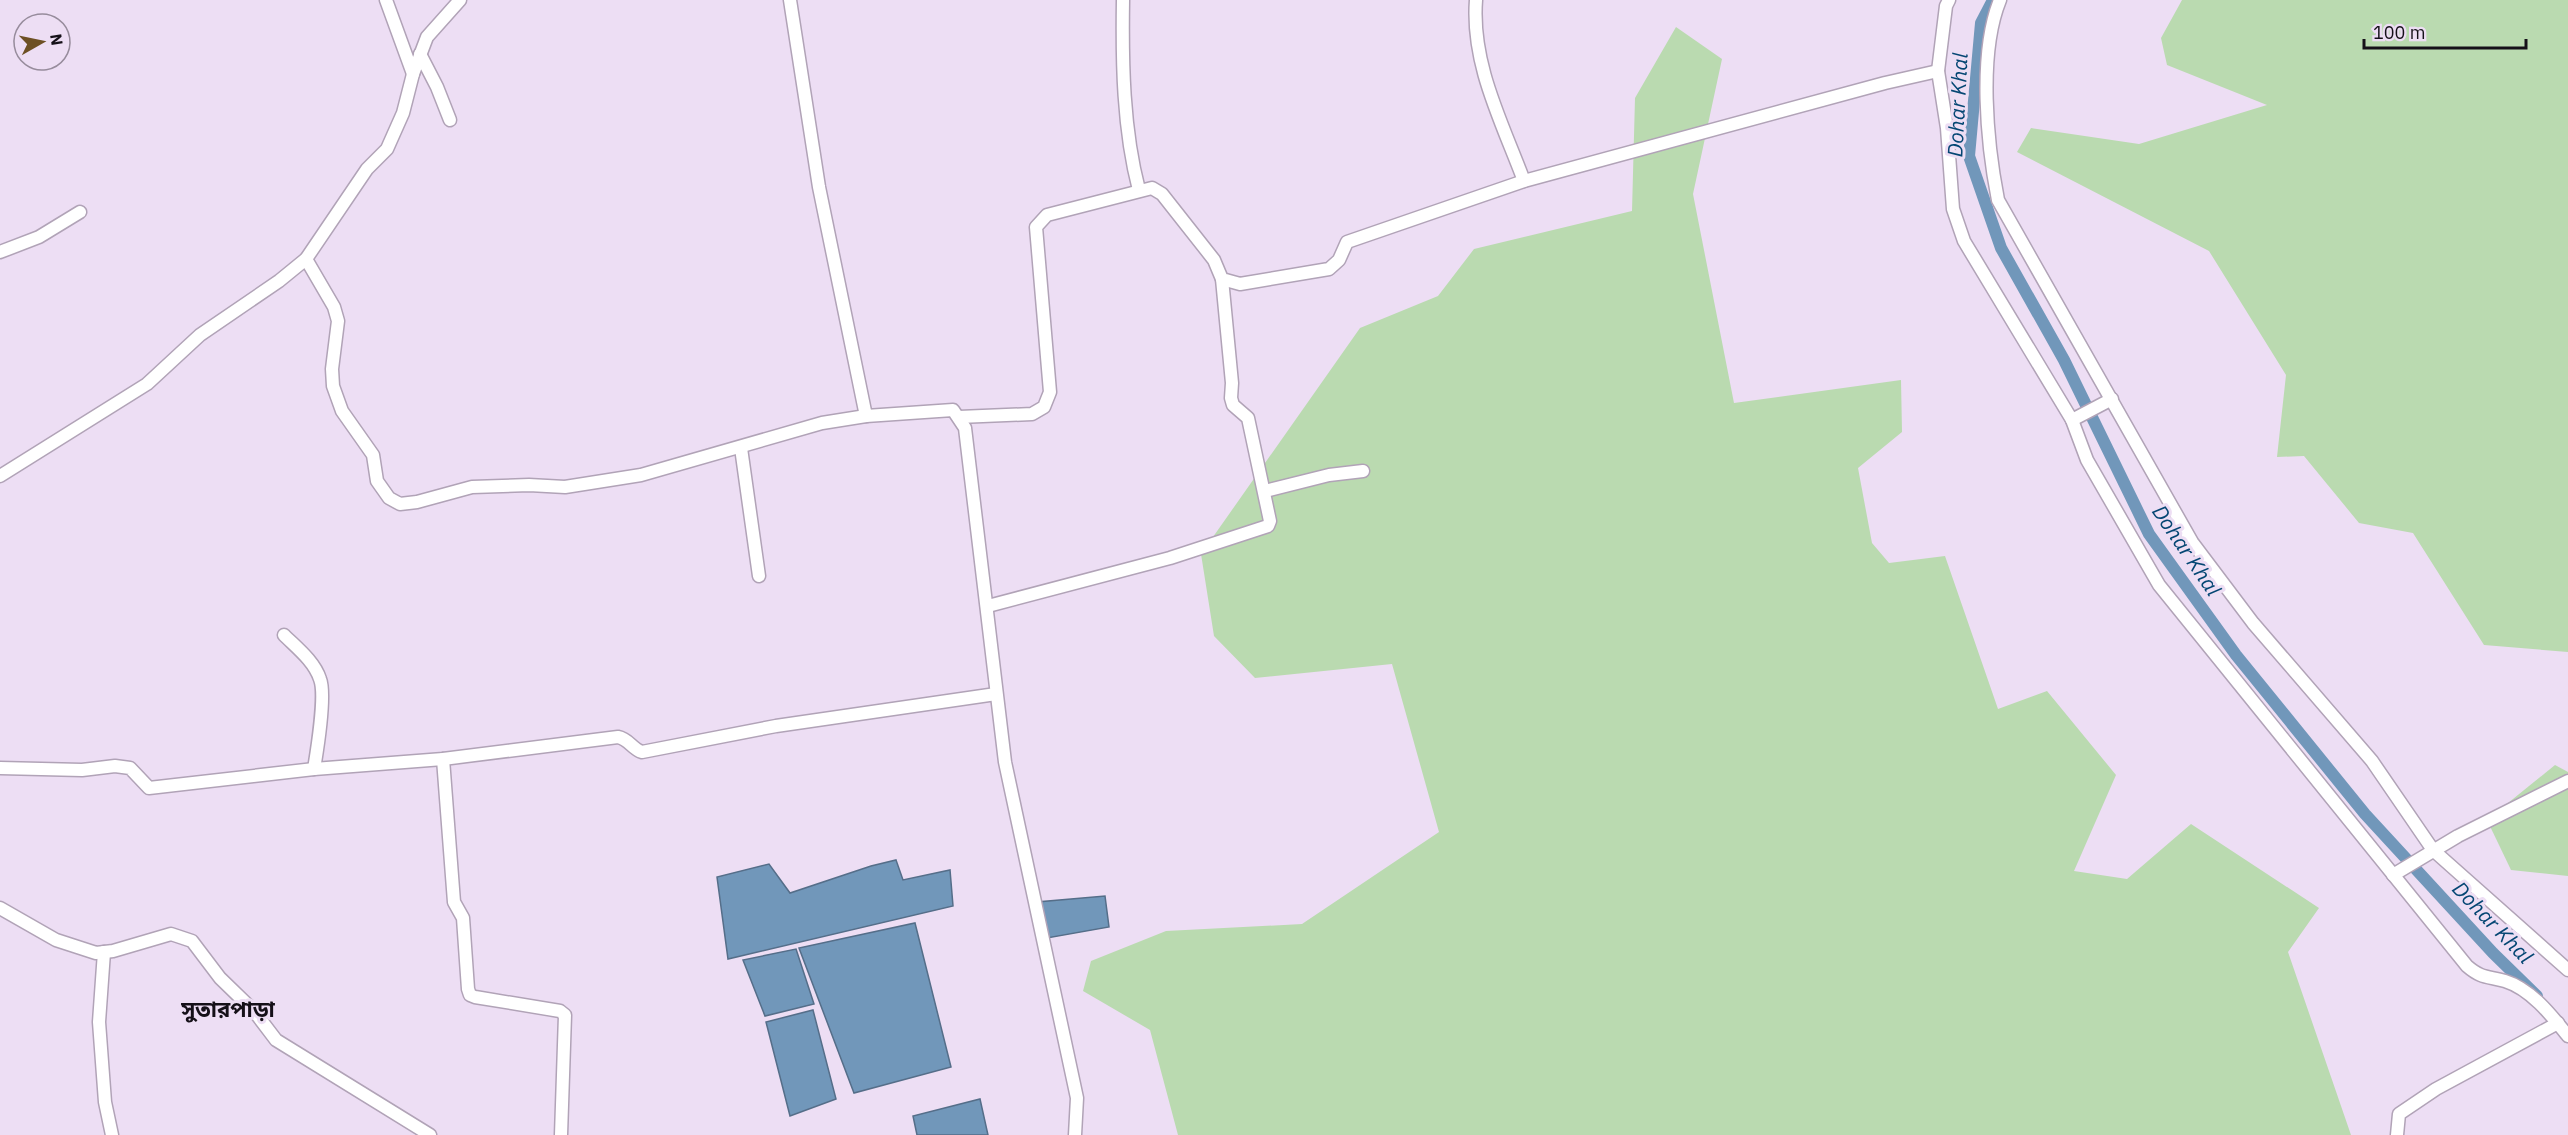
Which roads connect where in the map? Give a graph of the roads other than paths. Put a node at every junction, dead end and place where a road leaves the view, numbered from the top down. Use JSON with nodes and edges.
{"nodes":[{"id":1,"x":386,"y":0,"type":"edge"},
{"id":2,"x":460,"y":0,"type":"edge"},
{"id":3,"x":790,"y":0,"type":"edge"},
{"id":4,"x":1123,"y":0,"type":"edge"},
{"id":5,"x":1476,"y":0,"type":"edge"},
{"id":6,"x":1949,"y":0,"type":"edge"},
{"id":7,"x":2000,"y":0,"type":"edge"},
{"id":8,"x":420,"y":54,"type":"junction"},
{"id":9,"x":1938,"y":71,"type":"junction"},
{"id":10,"x":413,"y":74,"type":"junction"},
{"id":11,"x":450,"y":120,"type":"dead end"},
{"id":12,"x":1524,"y":181,"type":"junction"},
{"id":13,"x":1139,"y":190,"type":"junction"},
{"id":14,"x":80,"y":212,"type":"dead end"},
{"id":15,"x":0,"y":252,"type":"edge"},
{"id":16,"x":306,"y":259,"type":"junction"},
{"id":17,"x":1222,"y":279,"type":"junction"},
{"id":18,"x":2112,"y":399,"type":"junction"},
{"id":19,"x":866,"y":416,"type":"junction"},
{"id":20,"x":959,"y":417,"type":"junction"},
{"id":21,"x":2074,"y":418,"type":"junction"},
{"id":22,"x":741,"y":448,"type":"junction"},
{"id":23,"x":1363,"y":471,"type":"dead end"},
{"id":24,"x":0,"y":476,"type":"edge"},
{"id":25,"x":1265,"y":491,"type":"junction"},
{"id":26,"x":759,"y":576,"type":"dead end"},
{"id":27,"x":988,"y":606,"type":"junction"},
{"id":28,"x":285,"y":635,"type":"dead end"},
{"id":29,"x":996,"y":694,"type":"junction"},
{"id":30,"x":443,"y":759,"type":"junction"},
{"id":31,"x":0,"y":768,"type":"edge"},
{"id":32,"x":314,"y":769,"type":"junction"},
{"id":33,"x":2568,"y":782,"type":"edge"},
{"id":34,"x":2430,"y":852,"type":"junction"},
{"id":35,"x":2395,"y":874,"type":"junction"},
{"id":36,"x":0,"y":908,"type":"edge"},
{"id":37,"x":104,"y":952,"type":"junction"},
{"id":38,"x":2568,"y":970,"type":"edge"},
{"id":39,"x":2558,"y":1023,"type":"junction"},
{"id":40,"x":2568,"y":1036,"type":"edge"},
{"id":41,"x":112,"y":1135,"type":"edge"},
{"id":42,"x":430,"y":1135,"type":"edge"},
{"id":43,"x":561,"y":1135,"type":"edge"},
{"id":44,"x":1075,"y":1135,"type":"edge"},
{"id":45,"x":2397,"y":1135,"type":"edge"}],
"edges":[{"from":1,"to":10,"type":"street"},
{"from":2,"to":8,"type":"street"},
{"from":3,"to":19,"type":"street"},
{"from":4,"to":13,"type":"street"},
{"from":5,"to":12,"type":"street"},
{"from":6,"to":9,"type":"street"},
{"from":7,"to":18,"type":"street"},
{"from":8,"to":10,"type":"street"},
{"from":8,"to":11,"type":"street"},
{"from":9,"to":12,"type":"street"},
{"from":9,"to":21,"type":"street"},
{"from":10,"to":16,"type":"street"},
{"from":12,"to":17,"type":"street"},
{"from":13,"to":17,"type":"street"},
{"from":13,"to":20,"type":"street"},
{"from":14,"to":15,"type":"street"},
{"from":16,"to":22,"type":"street"},
{"from":16,"to":24,"type":"street"},
{"from":17,"to":25,"type":"street"},
{"from":18,"to":21,"type":"street"},
{"from":18,"to":34,"type":"street"},
{"from":19,"to":20,"type":"street"},
{"from":19,"to":22,"type":"street"},
{"from":20,"to":27,"type":"street"},
{"from":21,"to":35,"type":"street"},
{"from":22,"to":26,"type":"street"},
{"from":23,"to":25,"type":"street"},
{"from":25,"to":27,"type":"street"},
{"from":27,"to":29,"type":"street"},
{"from":28,"to":32,"type":"street"},
{"from":29,"to":30,"type":"street"},
{"from":29,"to":44,"type":"street"},
{"from":30,"to":32,"type":"street"},
{"from":30,"to":43,"type":"street"},
{"from":31,"to":32,"type":"street"},
{"from":33,"to":34,"type":"street"},
{"from":34,"to":35,"type":"street"},
{"from":34,"to":38,"type":"street"},
{"from":35,"to":39,"type":"street"},
{"from":36,"to":37,"type":"street"},
{"from":37,"to":41,"type":"street"},
{"from":37,"to":42,"type":"street"},
{"from":39,"to":40,"type":"street"},
{"from":39,"to":45,"type":"street"}]}
